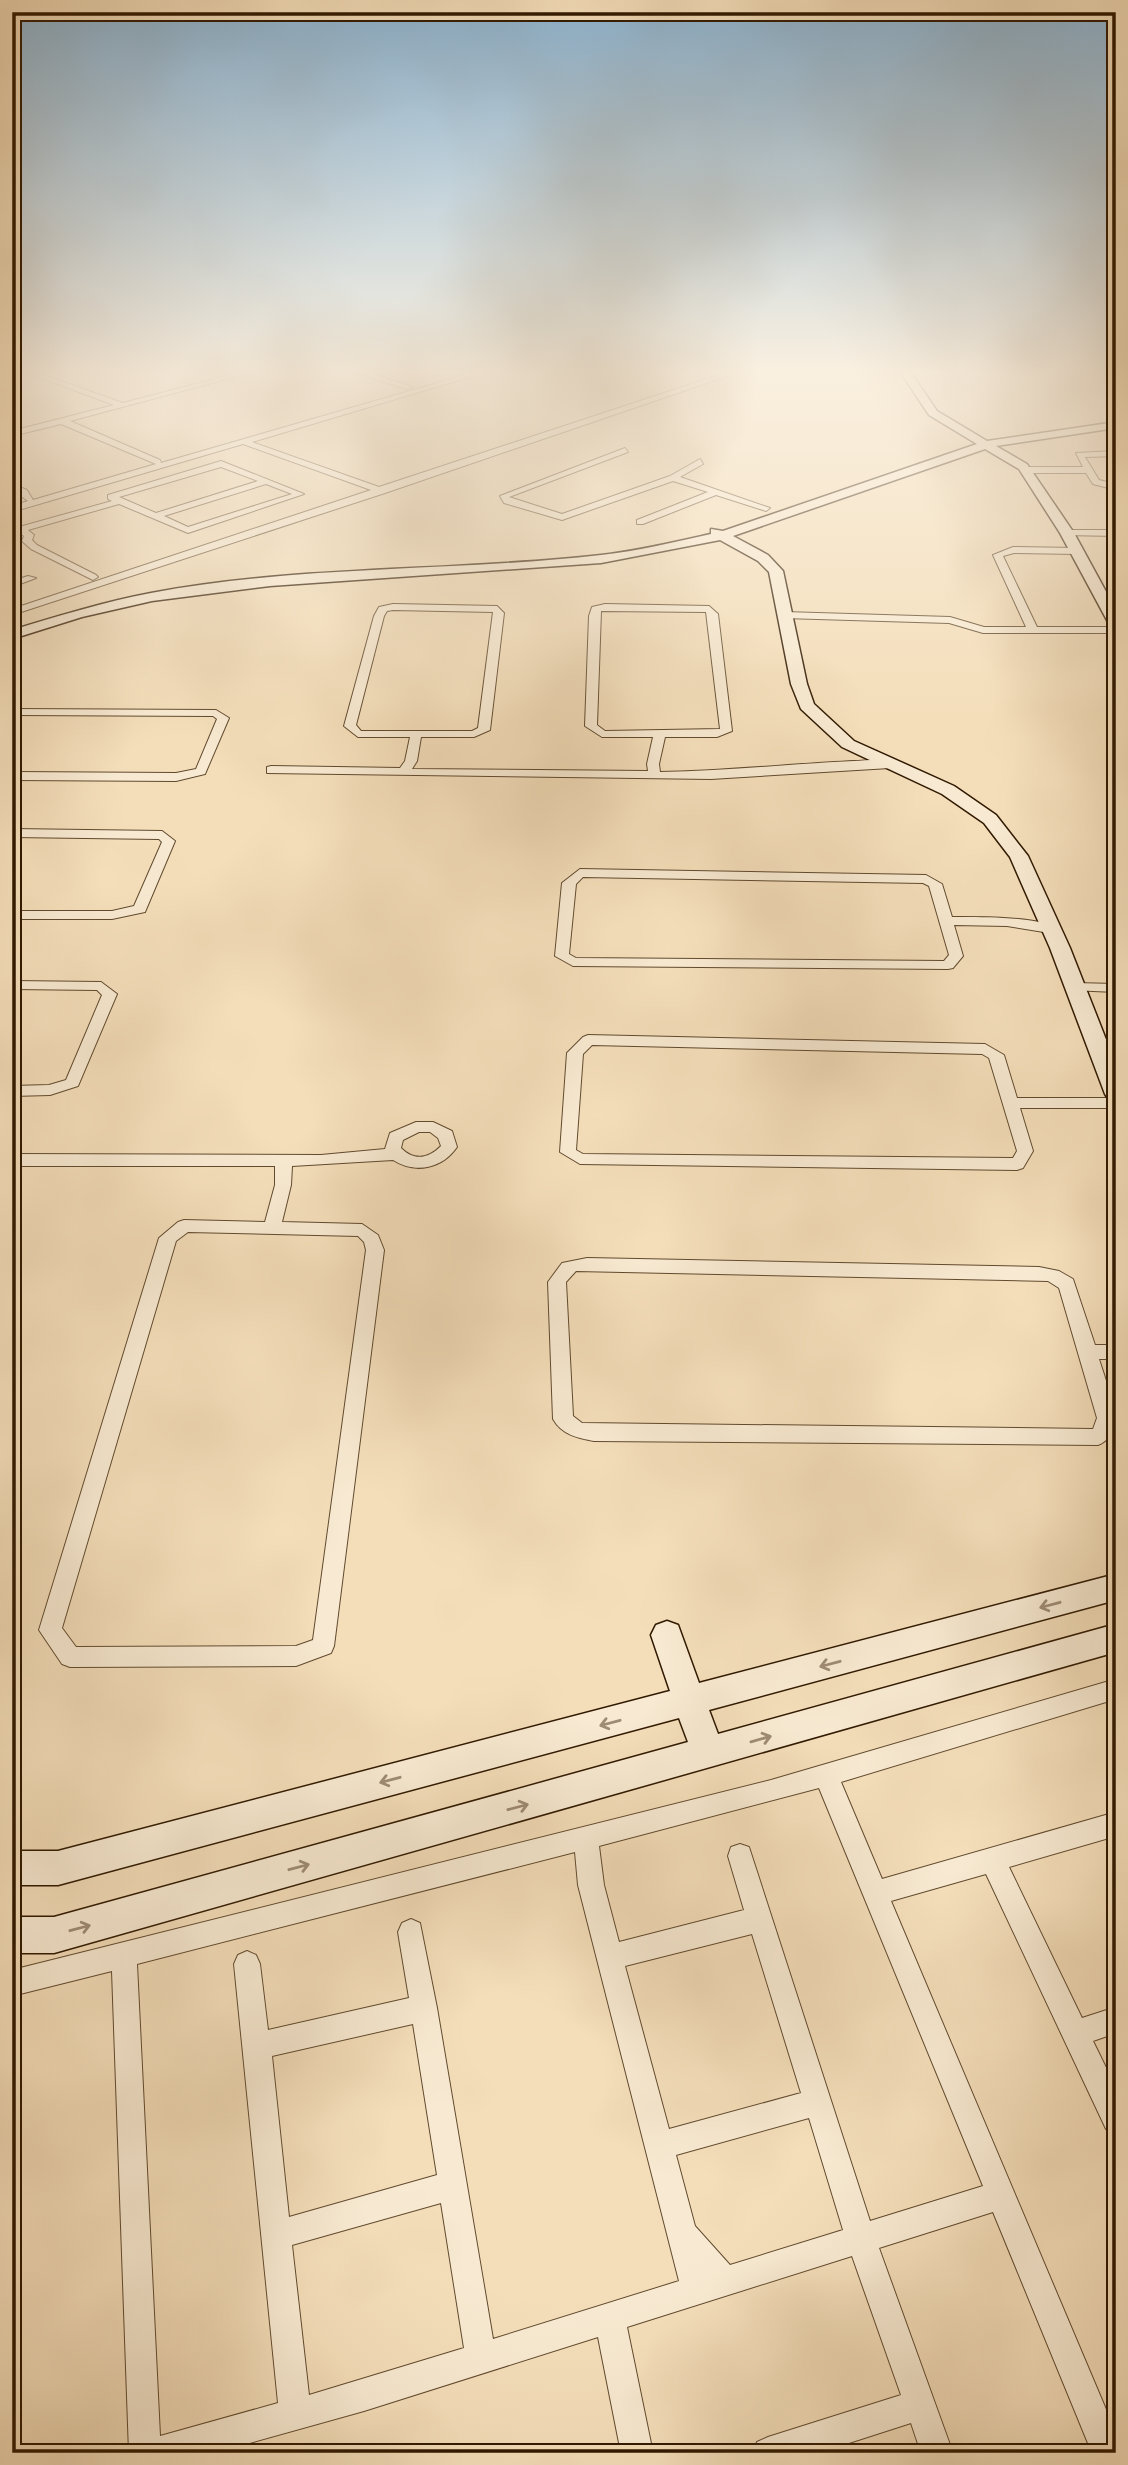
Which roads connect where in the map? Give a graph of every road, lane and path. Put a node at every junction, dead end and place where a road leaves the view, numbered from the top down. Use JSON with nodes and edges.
{"nodes":[{"id":1,"x":77,"y":485,"type":"edge"},
{"id":2,"x":93,"y":485,"type":"edge"},
{"id":3,"x":157,"y":485,"type":"edge"},
{"id":4,"x":254,"y":485,"type":"edge"},
{"id":5,"x":277,"y":485,"type":"edge"},
{"id":6,"x":365,"y":485,"type":"edge"},
{"id":7,"x":400,"y":485,"type":"edge"},
{"id":8,"x":534,"y":485,"type":"edge"},
{"id":9,"x":653,"y":485,"type":"edge"},
{"id":10,"x":695,"y":485,"type":"edge"},
{"id":11,"x":833,"y":485,"type":"edge"},
{"id":12,"x":861,"y":485,"type":"edge"},
{"id":13,"x":1035,"y":485,"type":"edge"},
{"id":14,"x":12,"y":487,"type":"edge"},
{"id":15,"x":87,"y":487,"type":"junction"},
{"id":16,"x":382,"y":491,"type":"junction"},
{"id":17,"x":716,"y":492,"type":"junction"},
{"id":18,"x":12,"y":496,"type":"edge"},
{"id":19,"x":29,"y":499,"type":"junction"},
{"id":20,"x":115,"y":499,"type":"junction"},
{"id":21,"x":12,"y":506,"type":"edge"},
{"id":22,"x":766,"y":508,"type":"junction"},
{"id":23,"x":155,"y":516,"type":"junction"},
{"id":24,"x":640,"y":522,"type":"dead end"},
{"id":25,"x":16,"y":531,"type":"edge"},
{"id":26,"x":716,"y":532,"type":"junction"},
{"id":27,"x":1067,"y":533,"type":"junction"},
{"id":28,"x":1116,"y":533,"type":"edge"},
{"id":29,"x":1076,"y":551,"type":"junction"},
{"id":30,"x":93,"y":577,"type":"dead end"},
{"id":31,"x":31,"y":578,"type":"dead end"},
{"id":32,"x":12,"y":584,"type":"edge"},
{"id":33,"x":12,"y":612,"type":"edge"},
{"id":34,"x":784,"y":615,"type":"junction"},
{"id":35,"x":1114,"y":616,"type":"edge"},
{"id":36,"x":12,"y":624,"type":"edge"},
{"id":37,"x":1033,"y":630,"type":"junction"},
{"id":38,"x":1116,"y":630,"type":"edge"},
{"id":39,"x":12,"y":635,"type":"edge"},
{"id":40,"x":12,"y":712,"type":"edge"},
{"id":41,"x":416,"y":734,"type":"junction"},
{"id":42,"x":660,"y":734,"type":"junction"},
{"id":43,"x":848,"y":744,"type":"junction"},
{"id":44,"x":890,"y":764,"type":"junction"},
{"id":45,"x":818,"y":769,"type":"junction"},
{"id":46,"x":271,"y":770,"type":"dead end"},
{"id":47,"x":349,"y":771,"type":"junction"},
{"id":48,"x":405,"y":771,"type":"junction"},
{"id":49,"x":655,"y":775,"type":"junction"},
{"id":50,"x":12,"y":776,"type":"edge"},
{"id":51,"x":340,"y":785,"type":"dead end"},
{"id":52,"x":12,"y":833,"type":"edge"},
{"id":53,"x":12,"y":915,"type":"edge"},
{"id":54,"x":946,"y":920,"type":"junction"},
{"id":55,"x":1049,"y":929,"type":"junction"},
{"id":56,"x":12,"y":985,"type":"edge"},
{"id":57,"x":1074,"y":987,"type":"junction"},
{"id":58,"x":1116,"y":988,"type":"edge"},
{"id":59,"x":1097,"y":1044,"type":"junction"},
{"id":60,"x":1116,"y":1044,"type":"edge"},
{"id":61,"x":12,"y":1091,"type":"edge"},
{"id":62,"x":1116,"y":1094,"type":"edge"},
{"id":63,"x":1116,"y":1103,"type":"edge"},
{"id":64,"x":1011,"y":1104,"type":"junction"},
{"id":65,"x":396,"y":1154,"type":"dead end"},
{"id":66,"x":12,"y":1160,"type":"edge"},
{"id":67,"x":284,"y":1161,"type":"junction"},
{"id":68,"x":272,"y":1227,"type":"junction"},
{"id":69,"x":1087,"y":1352,"type":"junction"},
{"id":70,"x":1116,"y":1352,"type":"edge"},
{"id":71,"x":1116,"y":1587,"type":"edge"},
{"id":72,"x":667,"y":1635,"type":"dead end"},
{"id":73,"x":1116,"y":1638,"type":"edge"},
{"id":74,"x":1116,"y":1689,"type":"edge"},
{"id":75,"x":690,"y":1702,"type":"junction"},
{"id":76,"x":708,"y":1754,"type":"junction"},
{"id":77,"x":826,"y":1775,"type":"junction"},
{"id":78,"x":1116,"y":1824,"type":"edge"},
{"id":79,"x":586,"y":1838,"type":"junction"},
{"id":80,"x":740,"y":1856,"type":"dead end"},
{"id":81,"x":992,"y":1860,"type":"junction"},
{"id":82,"x":12,"y":1868,"type":"edge"},
{"id":83,"x":875,"y":1893,"type":"junction"},
{"id":84,"x":760,"y":1919,"type":"junction"},
{"id":85,"x":411,"y":1932,"type":"dead end"},
{"id":86,"x":12,"y":1935,"type":"edge"},
{"id":87,"x":124,"y":1955,"type":"junction"},
{"id":88,"x":610,"y":1957,"type":"junction"},
{"id":89,"x":247,"y":1964,"type":"dead end"},
{"id":90,"x":12,"y":1983,"type":"edge"},
{"id":91,"x":424,"y":2008,"type":"junction"},
{"id":92,"x":1116,"y":2020,"type":"edge"},
{"id":93,"x":1075,"y":2034,"type":"junction"},
{"id":94,"x":257,"y":2046,"type":"junction"},
{"id":95,"x":818,"y":2102,"type":"junction"},
{"id":96,"x":1116,"y":2119,"type":"edge"},
{"id":97,"x":659,"y":2146,"type":"junction"},
{"id":98,"x":453,"y":2185,"type":"junction"},
{"id":99,"x":1001,"y":2195,"type":"junction"},
{"id":100,"x":682,"y":2234,"type":"junction"},
{"id":101,"x":276,"y":2235,"type":"junction"},
{"id":102,"x":861,"y":2239,"type":"junction"},
{"id":103,"x":725,"y":2281,"type":"junction"},
{"id":104,"x":697,"y":2291,"type":"junction"},
{"id":105,"x":610,"y":2318,"type":"junction"},
{"id":106,"x":481,"y":2359,"type":"junction"},
{"id":107,"x":920,"y":2404,"type":"junction"},
{"id":108,"x":295,"y":2414,"type":"junction"},
{"id":109,"x":145,"y":2453,"type":"edge"},
{"id":110,"x":156,"y":2453,"type":"edge"},
{"id":111,"x":637,"y":2453,"type":"edge"},
{"id":112,"x":768,"y":2453,"type":"edge"},
{"id":113,"x":937,"y":2453,"type":"edge"},
{"id":114,"x":1108,"y":2453,"type":"edge"}],
"edges":[{"from":1,"to":19,"type":"street"},
{"from":2,"to":15,"type":"street"},
{"from":3,"to":20,"type":"street"},
{"from":4,"to":23,"type":"street"},
{"from":5,"to":23,"type":"street"},
{"from":6,"to":16,"type":"street"},
{"from":7,"to":16,"type":"street"},
{"from":8,"to":9,"type":"street"},
{"from":10,"to":17,"type":"street"},
{"from":11,"to":22,"type":"street"},
{"from":12,"to":26,"type":"street"},
{"from":13,"to":27,"type":"street"},
{"from":14,"to":19,"type":"street"},
{"from":15,"to":20,"type":"street"},
{"from":15,"to":21,"type":"street"},
{"from":16,"to":33,"type":"street"},
{"from":17,"to":22,"type":"street"},
{"from":17,"to":24,"type":"street"},
{"from":18,"to":19,"type":"street"},
{"from":19,"to":21,"type":"street"},
{"from":20,"to":23,"type":"street"},
{"from":20,"to":25,"type":"street"},
{"from":22,"to":26,"type":"street"},
{"from":25,"to":30,"type":"street"},
{"from":26,"to":34,"type":"street"},
{"from":26,"to":36,"type":"street"},
{"from":26,"to":39,"type":"street"},
{"from":27,"to":28,"type":"street"},
{"from":27,"to":29,"type":"street"},
{"from":29,"to":35,"type":"street"},
{"from":29,"to":37,"type":"street"},
{"from":31,"to":32,"type":"street"},
{"from":34,"to":37,"type":"street"},
{"from":34,"to":43,"type":"street"},
{"from":37,"to":38,"type":"street"},
{"from":40,"to":50,"type":"street"},
{"from":41,"to":41,"type":"street"},
{"from":41,"to":48,"type":"street"},
{"from":42,"to":42,"type":"street"},
{"from":42,"to":49,"type":"street"},
{"from":43,"to":44,"type":"street"},
{"from":43,"to":45,"type":"street"},
{"from":44,"to":45,"type":"street"},
{"from":44,"to":55,"type":"street"},
{"from":45,"to":49,"type":"street"},
{"from":46,"to":47,"type":"street"},
{"from":47,"to":48,"type":"street"},
{"from":47,"to":51,"type":"street"},
{"from":48,"to":49,"type":"street"},
{"from":52,"to":53,"type":"street"},
{"from":54,"to":54,"type":"street"},
{"from":54,"to":55,"type":"street"},
{"from":55,"to":57,"type":"street"},
{"from":56,"to":61,"type":"street"},
{"from":57,"to":58,"type":"street"},
{"from":57,"to":59,"type":"street"},
{"from":59,"to":60,"type":"street"},
{"from":59,"to":62,"type":"street"},
{"from":63,"to":64,"type":"street"},
{"from":64,"to":64,"type":"street"},
{"from":65,"to":67,"type":"street"},
{"from":66,"to":67,"type":"street"},
{"from":67,"to":68,"type":"street"},
{"from":68,"to":68,"type":"street"},
{"from":69,"to":69,"type":"street"},
{"from":69,"to":70,"type":"street"},
{"from":71,"to":75,"type":"street","one_way":true},
{"from":72,"to":75,"type":"street"},
{"from":76,"to":73,"type":"street","one_way":true},
{"from":74,"to":77,"type":"street"},
{"from":75,"to":76,"type":"street"},
{"from":75,"to":82,"type":"street","one_way":true},
{"from":86,"to":76,"type":"street","one_way":true},
{"from":77,"to":79,"type":"street"},
{"from":77,"to":83,"type":"street"},
{"from":78,"to":81,"type":"street"},
{"from":79,"to":87,"type":"street"},
{"from":79,"to":88,"type":"street"},
{"from":80,"to":84,"type":"street"},
{"from":81,"to":83,"type":"street"},
{"from":81,"to":93,"type":"street"},
{"from":83,"to":99,"type":"street"},
{"from":84,"to":88,"type":"street"},
{"from":84,"to":95,"type":"street"},
{"from":85,"to":91,"type":"street"},
{"from":87,"to":90,"type":"street"},
{"from":87,"to":109,"type":"street"},
{"from":88,"to":97,"type":"street"},
{"from":89,"to":94,"type":"street"},
{"from":91,"to":94,"type":"street"},
{"from":91,"to":98,"type":"street"},
{"from":92,"to":93,"type":"street"},
{"from":93,"to":96,"type":"street"},
{"from":94,"to":101,"type":"street"},
{"from":95,"to":97,"type":"street"},
{"from":95,"to":102,"type":"street"},
{"from":97,"to":100,"type":"street"},
{"from":98,"to":101,"type":"street"},
{"from":98,"to":106,"type":"street"},
{"from":99,"to":102,"type":"street"},
{"from":99,"to":114,"type":"street"},
{"from":100,"to":103,"type":"street"},
{"from":100,"to":104,"type":"street"},
{"from":101,"to":108,"type":"street"},
{"from":102,"to":103,"type":"street"},
{"from":102,"to":107,"type":"street"},
{"from":103,"to":104,"type":"street"},
{"from":104,"to":105,"type":"street"},
{"from":105,"to":106,"type":"street"},
{"from":105,"to":111,"type":"street"},
{"from":106,"to":108,"type":"street"},
{"from":107,"to":112,"type":"street"},
{"from":107,"to":113,"type":"street"},
{"from":108,"to":110,"type":"street"}]}
